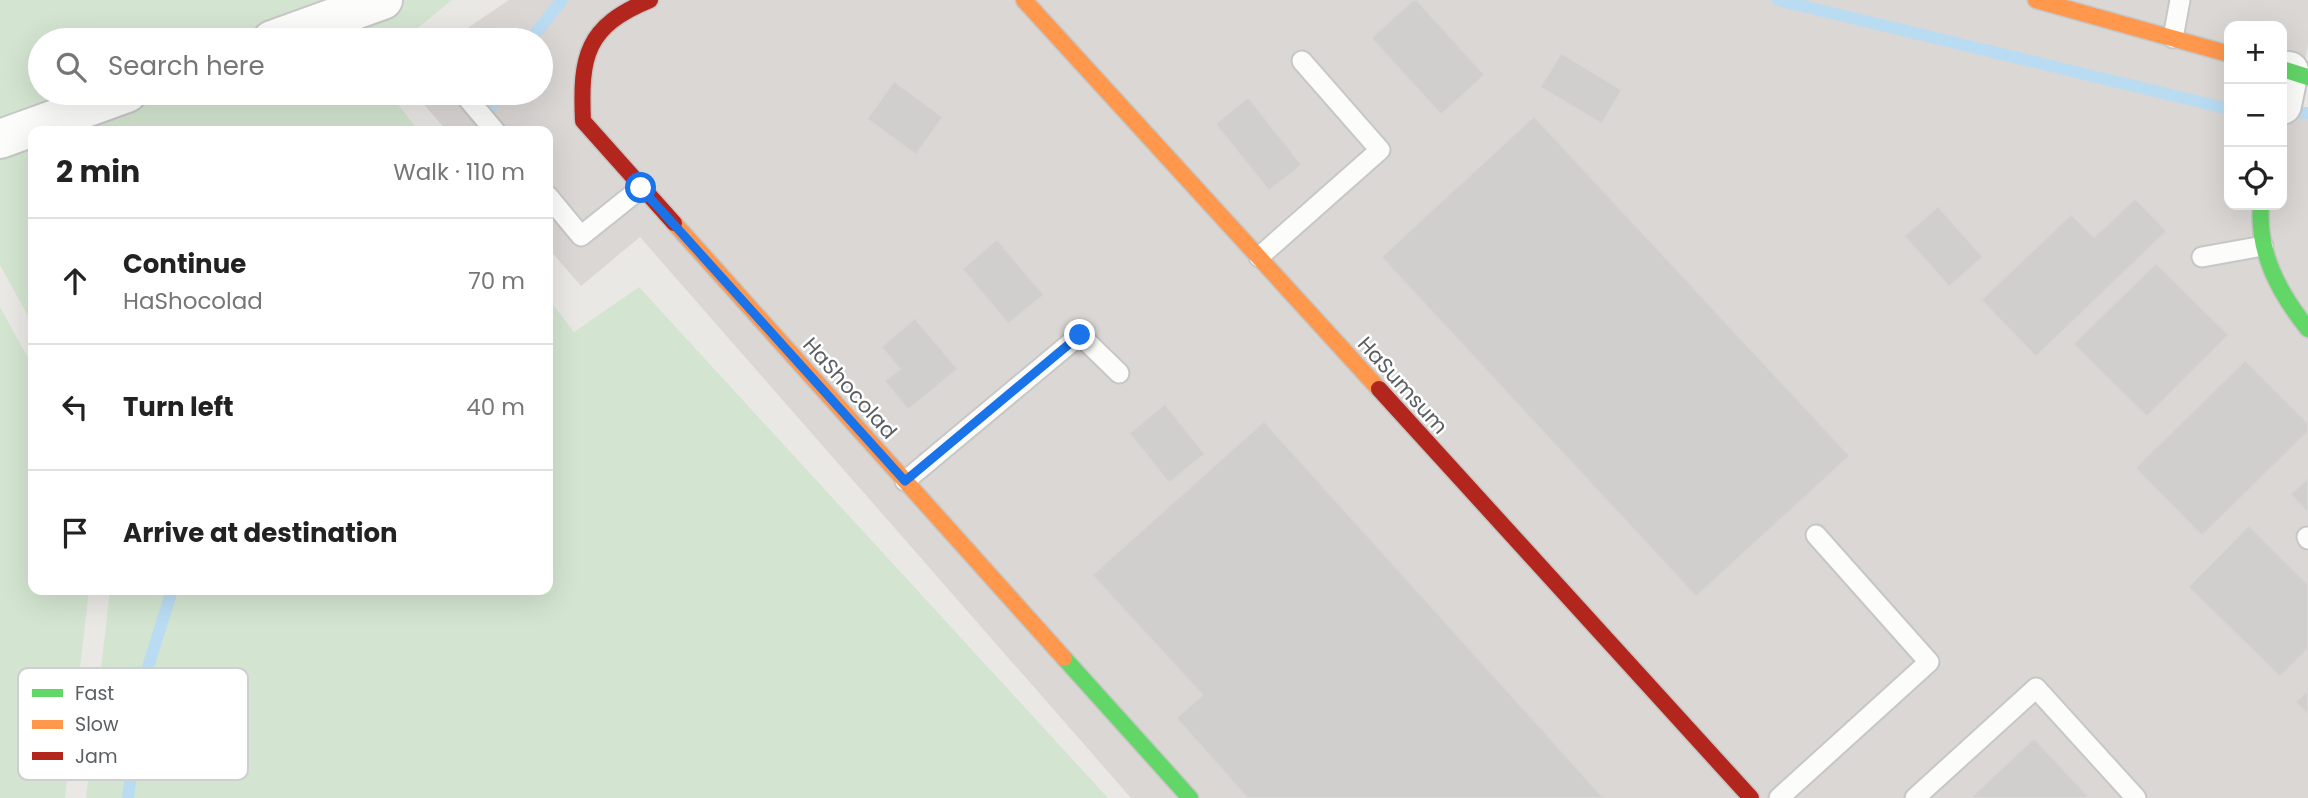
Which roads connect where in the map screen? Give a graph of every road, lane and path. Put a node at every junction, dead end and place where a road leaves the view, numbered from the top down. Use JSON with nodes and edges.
{"nodes":[{"id":1,"x":383,"y":0,"type":"edge"},
{"id":2,"x":650,"y":0,"type":"edge"},
{"id":3,"x":1024,"y":0,"type":"edge"},
{"id":4,"x":2036,"y":0,"type":"edge"},
{"id":5,"x":2180,"y":0,"type":"edge"},
{"id":6,"x":305,"y":28,"type":"edge"},
{"id":7,"x":2173,"y":38,"type":"junction"},
{"id":8,"x":2224,"y":53,"type":"edge"},
{"id":9,"x":1302,"y":61,"type":"dead end"},
{"id":10,"x":94,"y":105,"type":"edge"},
{"id":11,"x":473,"y":105,"type":"edge"},
{"id":12,"x":36,"y":126,"type":"edge"},
{"id":13,"x":491,"y":126,"type":"edge"},
{"id":14,"x":28,"y":129,"type":"edge"},
{"id":15,"x":0,"y":139,"type":"edge"},
{"id":16,"x":641,"y":188,"type":"junction"},
{"id":17,"x":553,"y":202,"type":"edge"},
{"id":18,"x":2261,"y":210,"type":"edge"},
{"id":19,"x":2263,"y":246,"type":"junction"},
{"id":20,"x":1259,"y":257,"type":"junction"},
{"id":21,"x":2202,"y":257,"type":"dead end"},
{"id":22,"x":2308,"y":329,"type":"edge"},
{"id":23,"x":1119,"y":373,"type":"dead end"},
{"id":24,"x":905,"y":481,"type":"junction"},
{"id":25,"x":1816,"y":535,"type":"dead end"},
{"id":26,"x":1190,"y":798,"type":"edge"},
{"id":27,"x":1751,"y":798,"type":"edge"},
{"id":28,"x":1779,"y":798,"type":"edge"},
{"id":29,"x":1915,"y":798,"type":"edge"},
{"id":30,"x":2136,"y":798,"type":"edge"}],
"edges":[{"from":1,"to":6,"type":"street"},
{"from":2,"to":16,"type":"street","name":"HaShocolad"},
{"from":3,"to":20,"type":"street","name":"HaSumsum"},
{"from":4,"to":7,"type":"street"},
{"from":5,"to":7,"type":"lane"},
{"from":7,"to":8,"type":"street"},
{"from":9,"to":20,"type":"lane"},
{"from":10,"to":12,"type":"street"},
{"from":11,"to":13,"type":"lane"},
{"from":14,"to":15,"type":"street"},
{"from":16,"to":17,"type":"lane"},
{"from":16,"to":24,"type":"street","name":"HaShocolad"},
{"from":18,"to":19,"type":"street"},
{"from":19,"to":21,"type":"lane"},
{"from":19,"to":22,"type":"street"},
{"from":20,"to":27,"type":"street","name":"HaSumsum"},
{"from":23,"to":24,"type":"lane"},
{"from":24,"to":26,"type":"street","name":"HaShocolad"},
{"from":25,"to":28,"type":"lane"},
{"from":29,"to":30,"type":"lane"}]}
